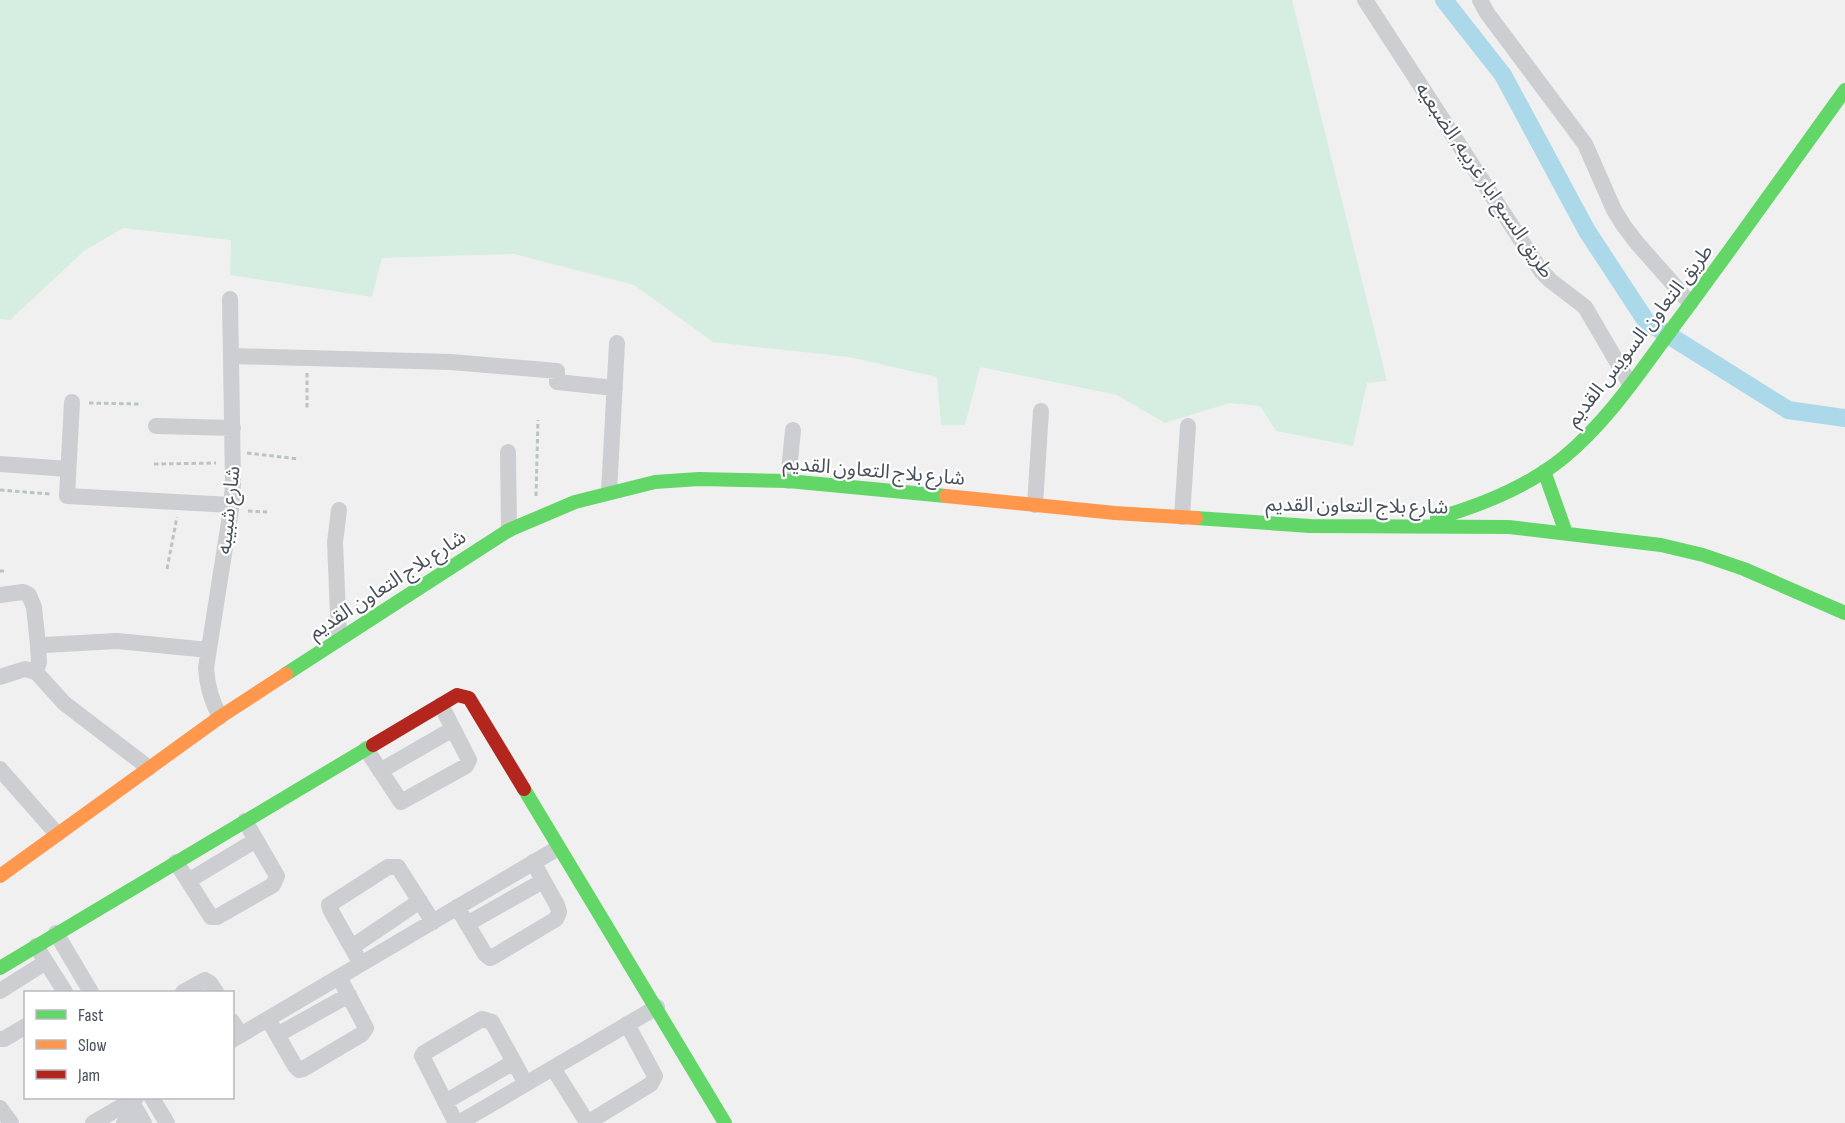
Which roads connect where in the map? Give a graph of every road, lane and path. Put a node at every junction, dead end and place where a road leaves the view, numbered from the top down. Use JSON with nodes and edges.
{"nodes":[{"id":1,"x":1365,"y":0,"type":"edge"},
{"id":2,"x":1480,"y":0,"type":"edge"},
{"id":3,"x":1845,"y":90,"type":"edge"},
{"id":4,"x":230,"y":299,"type":"dead end"},
{"id":5,"x":1690,"y":304,"type":"junction"},
{"id":6,"x":617,"y":343,"type":"dead end"},
{"id":7,"x":232,"y":356,"type":"junction"},
{"id":8,"x":307,"y":358,"type":"junction"},
{"id":9,"x":1635,"y":378,"type":"junction"},
{"id":10,"x":615,"y":388,"type":"junction"},
{"id":11,"x":72,"y":402,"type":"joint"},
{"id":12,"x":140,"y":404,"type":"dead end"},
{"id":13,"x":307,"y":410,"type":"dead end"},
{"id":14,"x":1041,"y":411,"type":"dead end"},
{"id":15,"x":538,"y":420,"type":"dead end"},
{"id":16,"x":156,"y":426,"type":"dead end"},
{"id":17,"x":1188,"y":426,"type":"dead end"},
{"id":18,"x":233,"y":428,"type":"junction"},
{"id":19,"x":794,"y":430,"type":"dead end"},
{"id":20,"x":508,"y":452,"type":"dead end"},
{"id":21,"x":233,"y":457,"type":"junction"},
{"id":22,"x":299,"y":459,"type":"dead end"},
{"id":23,"x":0,"y":464,"type":"edge"},
{"id":24,"x":154,"y":464,"type":"dead end"},
{"id":25,"x":68,"y":469,"type":"junction"},
{"id":26,"x":1544,"y":471,"type":"junction"},
{"id":27,"x":788,"y":481,"type":"junction"},
{"id":28,"x":0,"y":490,"type":"edge"},
{"id":29,"x":609,"y":492,"type":"junction"},
{"id":30,"x":67,"y":496,"type":"junction"},
{"id":31,"x":180,"y":502,"type":"junction"},
{"id":32,"x":231,"y":505,"type":"junction"},
{"id":33,"x":1035,"y":505,"type":"junction"},
{"id":34,"x":339,"y":510,"type":"dead end"},
{"id":35,"x":1182,"y":517,"type":"junction"},
{"id":36,"x":536,"y":519,"type":"junction"},
{"id":37,"x":1403,"y":525,"type":"junction"},
{"id":38,"x":509,"y":530,"type":"junction"},
{"id":39,"x":1566,"y":533,"type":"junction"},
{"id":40,"x":168,"y":569,"type":"dead end"},
{"id":41,"x":0,"y":595,"type":"edge"},
{"id":42,"x":1845,"y":613,"type":"edge"},
{"id":43,"x":339,"y":638,"type":"junction"},
{"id":44,"x":38,"y":645,"type":"junction"},
{"id":45,"x":209,"y":650,"type":"junction"},
{"id":46,"x":36,"y":672,"type":"junction"},
{"id":47,"x":0,"y":677,"type":"edge"},
{"id":48,"x":441,"y":705,"type":"junction"},
{"id":49,"x":220,"y":717,"type":"junction"},
{"id":50,"x":453,"y":729,"type":"junction"},
{"id":51,"x":366,"y":749,"type":"junction"},
{"id":52,"x":149,"y":768,"type":"junction"},
{"id":53,"x":0,"y":769,"type":"edge"},
{"id":54,"x":380,"y":771,"type":"junction"},
{"id":55,"x":245,"y":821,"type":"junction"},
{"id":56,"x":57,"y":834,"type":"junction"},
{"id":57,"x":256,"y":840,"type":"junction"},
{"id":58,"x":558,"y":848,"type":"junction"},
{"id":59,"x":176,"y":862,"type":"junction"},
{"id":60,"x":533,"y":862,"type":"junction"},
{"id":61,"x":0,"y":876,"type":"edge"},
{"id":62,"x":188,"y":881,"type":"junction"},
{"id":63,"x":543,"y":881,"type":"junction"},
{"id":64,"x":420,"y":902,"type":"junction"},
{"id":65,"x":457,"y":907,"type":"junction"},
{"id":66,"x":433,"y":922,"type":"junction"},
{"id":67,"x":467,"y":924,"type":"junction"},
{"id":68,"x":56,"y":933,"type":"junction"},
{"id":69,"x":36,"y":946,"type":"junction"},
{"id":70,"x":352,"y":947,"type":"junction"},
{"id":71,"x":46,"y":962,"type":"junction"},
{"id":72,"x":361,"y":964,"type":"junction"},
{"id":73,"x":0,"y":968,"type":"edge"},
{"id":74,"x":339,"y":977,"type":"junction"},
{"id":75,"x":0,"y":991,"type":"edge"},
{"id":76,"x":64,"y":991,"type":"edge"},
{"id":77,"x":90,"y":991,"type":"edge"},
{"id":78,"x":186,"y":991,"type":"edge"},
{"id":79,"x":215,"y":991,"type":"edge"},
{"id":80,"x":349,"y":995,"type":"junction"},
{"id":81,"x":657,"y":1007,"type":"junction"},
{"id":82,"x":268,"y":1019,"type":"junction"},
{"id":83,"x":627,"y":1024,"type":"junction"},
{"id":84,"x":24,"y":1027,"type":"edge"},
{"id":85,"x":235,"y":1032,"type":"edge"},
{"id":86,"x":277,"y":1035,"type":"junction"},
{"id":87,"x":0,"y":1039,"type":"edge"},
{"id":88,"x":514,"y":1062,"type":"junction"},
{"id":89,"x":553,"y":1068,"type":"junction"},
{"id":90,"x":525,"y":1084,"type":"junction"},
{"id":91,"x":153,"y":1099,"type":"edge"},
{"id":92,"x":445,"y":1102,"type":"junction"},
{"id":93,"x":0,"y":1108,"type":"edge"},
{"id":94,"x":135,"y":1112,"type":"edge"},
{"id":95,"x":10,"y":1123,"type":"edge"},
{"id":96,"x":93,"y":1123,"type":"edge"},
{"id":97,"x":167,"y":1123,"type":"edge"},
{"id":98,"x":458,"y":1123,"type":"edge"},
{"id":99,"x":725,"y":1123,"type":"edge"}],
"edges":[{"from":1,"to":9,"type":"street","name":"طريق السبع ابار غربيه, الضبعيه"},
{"from":2,"to":5,"type":"street"},
{"from":3,"to":5,"type":"street","name":"طريق التعاون السويس القديم"},
{"from":4,"to":7,"type":"street","name":"شارع شبيبه"},
{"from":5,"to":9,"type":"street","name":"طريق التعاون السويس القديم"},
{"from":6,"to":10,"type":"street"},
{"from":7,"to":8,"type":"street"},
{"from":7,"to":18,"type":"street","name":"شارع شبيبه"},
{"from":8,"to":10,"type":"street"},
{"from":8,"to":13,"type":"path"},
{"from":9,"to":26,"type":"street","name":"طريق التعاون السويس القديم"},
{"from":10,"to":29,"type":"street"},
{"from":11,"to":12,"type":"path"},
{"from":11,"to":25,"type":"street"},
{"from":14,"to":33,"type":"street"},
{"from":15,"to":36,"type":"path"},
{"from":16,"to":18,"type":"street"},
{"from":17,"to":35,"type":"street"},
{"from":18,"to":21,"type":"street","name":"شارع شبيبه"},
{"from":19,"to":27,"type":"street"},
{"from":20,"to":38,"type":"street"},
{"from":21,"to":22,"type":"path"},
{"from":21,"to":24,"type":"path"},
{"from":21,"to":32,"type":"street","name":"شارع شبيبه"},
{"from":23,"to":25,"type":"street"},
{"from":25,"to":30,"type":"street"},
{"from":26,"to":37,"type":"street","name":"طريق التعاون السويس القديم"},
{"from":26,"to":39,"type":"street"},
{"from":27,"to":29,"type":"street","name":"شارع بلاج التعاون القديم"},
{"from":27,"to":33,"type":"street","name":"شارع بلاج التعاون القديم"},
{"from":28,"to":30,"type":"path"},
{"from":29,"to":36,"type":"street","name":"شارع بلاج التعاون القديم"},
{"from":30,"to":31,"type":"street"},
{"from":31,"to":32,"type":"street"},
{"from":31,"to":40,"type":"path"},
{"from":32,"to":45,"type":"street","name":"شارع شبيبه"},
{"from":33,"to":35,"type":"street","name":"شارع بلاج التعاون القديم"},
{"from":34,"to":43,"type":"street"},
{"from":35,"to":37,"type":"street","name":"شارع بلاج التعاون القديم"},
{"from":36,"to":38,"type":"street","name":"شارع بلاج التعاون القديم"},
{"from":37,"to":39,"type":"street","name":"شارع بلاج التعاون القديم"},
{"from":38,"to":43,"type":"street","name":"شارع بلاج التعاون القديم"},
{"from":39,"to":42,"type":"street","name":"شارع بلاج التعاون القديم"},
{"from":41,"to":44,"type":"street"},
{"from":43,"to":49,"type":"street","name":"شارع بلاج التعاون القديم"},
{"from":44,"to":45,"type":"street"},
{"from":44,"to":46,"type":"street"},
{"from":45,"to":49,"type":"street","name":"شارع شبيبه"},
{"from":46,"to":47,"type":"street"},
{"from":46,"to":52,"type":"street"},
{"from":48,"to":50,"type":"street"},
{"from":48,"to":51,"type":"street"},
{"from":48,"to":58,"type":"street"},
{"from":49,"to":52,"type":"street","name":"شارع بلاج التعاون القديم"},
{"from":50,"to":54,"type":"street"},
{"from":50,"to":54,"type":"street"},
{"from":51,"to":54,"type":"street"},
{"from":51,"to":55,"type":"street"},
{"from":52,"to":56,"type":"street","name":"شارع بلاج التعاون القديم"},
{"from":53,"to":56,"type":"street"},
{"from":55,"to":57,"type":"street"},
{"from":55,"to":59,"type":"street"},
{"from":56,"to":61,"type":"street","name":"شارع بلاج التعاون القديم"},
{"from":57,"to":62,"type":"street"},
{"from":57,"to":62,"type":"street"},
{"from":58,"to":60,"type":"street"},
{"from":58,"to":81,"type":"street"},
{"from":59,"to":62,"type":"street"},
{"from":59,"to":68,"type":"street"},
{"from":60,"to":63,"type":"street"},
{"from":60,"to":65,"type":"street"},
{"from":63,"to":67,"type":"street"},
{"from":63,"to":67,"type":"street"},
{"from":64,"to":66,"type":"street"},
{"from":64,"to":70,"type":"street"},
{"from":64,"to":70,"type":"street"},
{"from":65,"to":66,"type":"street"},
{"from":65,"to":67,"type":"street"},
{"from":66,"to":72,"type":"street"},
{"from":68,"to":69,"type":"street"},
{"from":68,"to":77,"type":"street"},
{"from":69,"to":71,"type":"street"},
{"from":69,"to":73,"type":"street"},
{"from":70,"to":72,"type":"street"},
{"from":71,"to":75,"type":"street"},
{"from":71,"to":76,"type":"street"},
{"from":72,"to":74,"type":"street"},
{"from":74,"to":80,"type":"street"},
{"from":74,"to":82,"type":"street"},
{"from":78,"to":79,"type":"street"},
{"from":80,"to":86,"type":"street"},
{"from":80,"to":86,"type":"street"},
{"from":81,"to":83,"type":"street"},
{"from":81,"to":99,"type":"street"},
{"from":82,"to":85,"type":"street"},
{"from":82,"to":86,"type":"street"},
{"from":83,"to":89,"type":"street"},
{"from":83,"to":89,"type":"street"},
{"from":84,"to":87,"type":"street"},
{"from":88,"to":90,"type":"street"},
{"from":88,"to":92,"type":"street"},
{"from":88,"to":92,"type":"street"},
{"from":89,"to":90,"type":"street"},
{"from":90,"to":98,"type":"street"},
{"from":91,"to":97,"type":"street"},
{"from":92,"to":98,"type":"street"},
{"from":93,"to":95,"type":"street"},
{"from":94,"to":96,"type":"street"}]}
